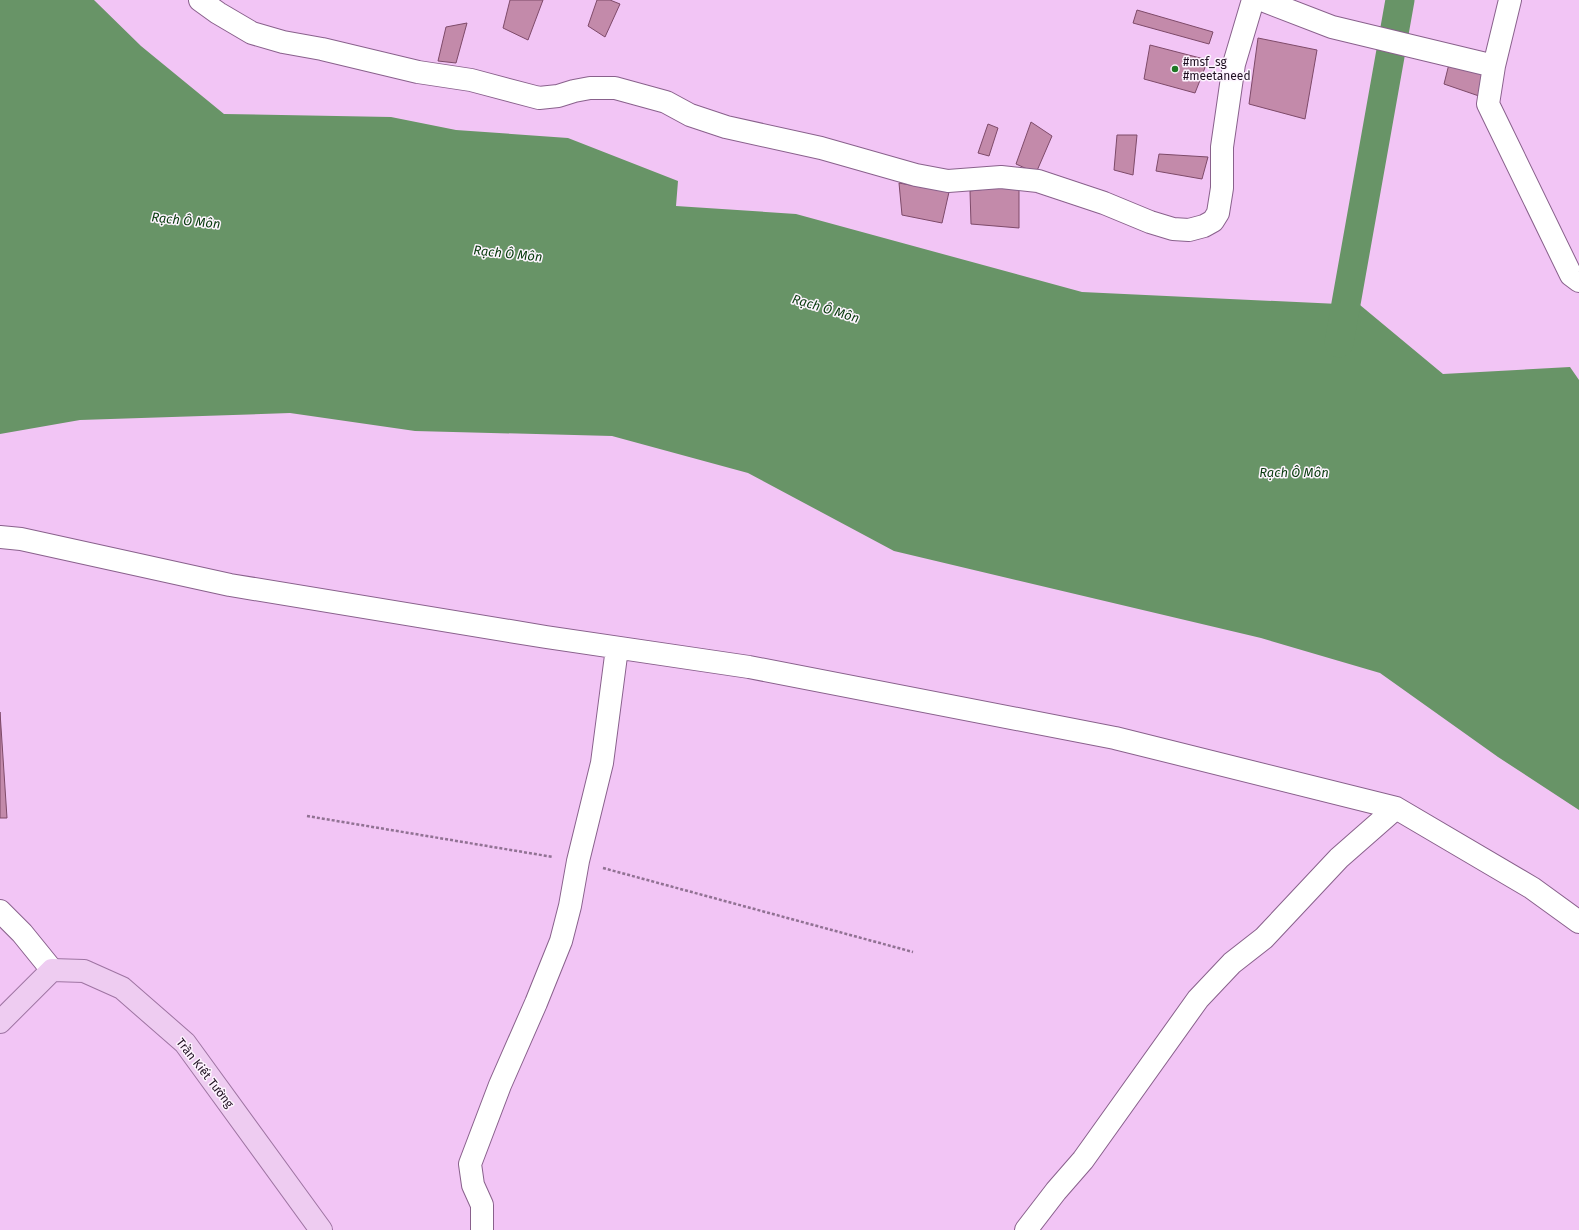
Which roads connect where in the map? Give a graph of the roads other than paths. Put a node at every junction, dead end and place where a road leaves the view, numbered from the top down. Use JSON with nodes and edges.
{"nodes":[{"id":1,"x":200,"y":0,"type":"edge"},
{"id":2,"x":1253,"y":0,"type":"edge"},
{"id":3,"x":1262,"y":0,"type":"edge"},
{"id":4,"x":1510,"y":0,"type":"edge"},
{"id":5,"x":1494,"y":66,"type":"junction"},
{"id":6,"x":1579,"y":281,"type":"edge"},
{"id":7,"x":0,"y":537,"type":"edge"},
{"id":8,"x":617,"y":648,"type":"junction"},
{"id":9,"x":1396,"y":808,"type":"junction"},
{"id":10,"x":0,"y":911,"type":"edge"},
{"id":11,"x":1579,"y":922,"type":"edge"},
{"id":12,"x":52,"y":970,"type":"junction"},
{"id":13,"x":0,"y":1022,"type":"edge"},
{"id":14,"x":321,"y":1230,"type":"edge"},
{"id":15,"x":482,"y":1230,"type":"edge"},
{"id":16,"x":1026,"y":1230,"type":"edge"}],
"edges":[{"from":1,"to":2,"type":"street"},
{"from":3,"to":5,"type":"street"},
{"from":4,"to":5,"type":"street"},
{"from":5,"to":6,"type":"street"},
{"from":7,"to":8,"type":"street"},
{"from":8,"to":9,"type":"street"},
{"from":8,"to":15,"type":"street"},
{"from":9,"to":11,"type":"street"},
{"from":9,"to":16,"type":"street"},
{"from":10,"to":12,"type":"street"},
{"from":12,"to":13,"type":"main road"},
{"from":12,"to":14,"type":"main road","name":"Trần Kiết Tường"}]}
